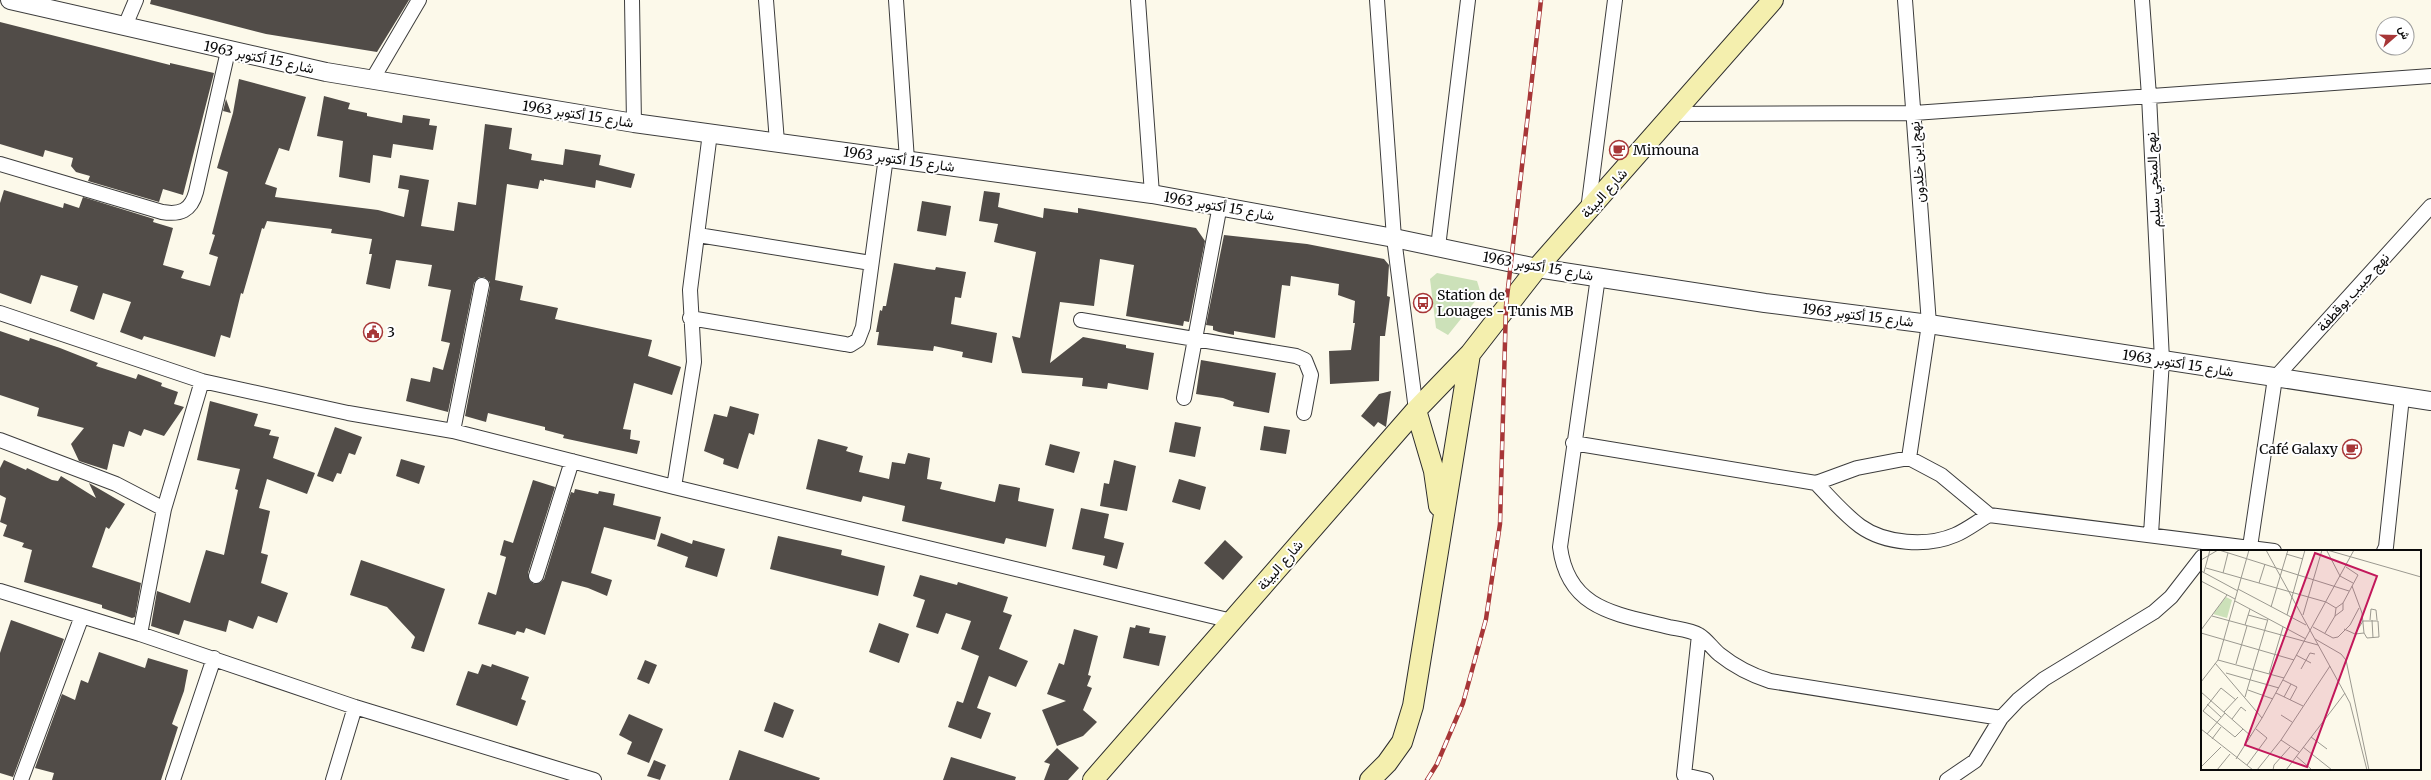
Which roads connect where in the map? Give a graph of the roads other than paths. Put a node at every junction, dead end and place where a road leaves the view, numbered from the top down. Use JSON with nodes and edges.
{"nodes":[{"id":1,"x":10,"y":0,"type":"edge"},
{"id":2,"x":136,"y":0,"type":"edge"},
{"id":3,"x":419,"y":0,"type":"edge"},
{"id":4,"x":632,"y":0,"type":"edge"},
{"id":5,"x":766,"y":0,"type":"edge"},
{"id":6,"x":896,"y":0,"type":"edge"},
{"id":7,"x":1138,"y":0,"type":"edge"},
{"id":8,"x":1377,"y":0,"type":"edge"},
{"id":9,"x":1468,"y":0,"type":"edge"},
{"id":10,"x":1615,"y":0,"type":"edge"},
{"id":11,"x":1773,"y":0,"type":"edge"},
{"id":12,"x":1906,"y":0,"type":"edge"},
{"id":13,"x":2142,"y":0,"type":"edge"},
{"id":14,"x":125,"y":26,"type":"junction"},
{"id":15,"x":228,"y":51,"type":"junction"},
{"id":16,"x":2431,"y":76,"type":"edge"},
{"id":17,"x":372,"y":80,"type":"junction"},
{"id":18,"x":2149,"y":96,"type":"junction"},
{"id":19,"x":1914,"y":113,"type":"junction"},
{"id":20,"x":1675,"y":114,"type":"junction"},
{"id":21,"x":634,"y":123,"type":"junction"},
{"id":22,"x":710,"y":133,"type":"junction"},
{"id":23,"x":777,"y":142,"type":"junction"},
{"id":24,"x":886,"y":157,"type":"junction"},
{"id":25,"x":907,"y":160,"type":"junction"},
{"id":26,"x":0,"y":164,"type":"edge"},
{"id":27,"x":1152,"y":194,"type":"junction"},
{"id":28,"x":1220,"y":205,"type":"junction"},
{"id":29,"x":2431,"y":206,"type":"edge"},
{"id":30,"x":1588,"y":212,"type":"junction"},
{"id":31,"x":698,"y":235,"type":"junction"},
{"id":32,"x":1394,"y":238,"type":"junction"},
{"id":33,"x":1438,"y":247,"type":"junction"},
{"id":34,"x":871,"y":263,"type":"junction"},
{"id":35,"x":1537,"y":268,"type":"junction"},
{"id":36,"x":1598,"y":277,"type":"junction"},
{"id":37,"x":482,"y":285,"type":"dead end"},
{"id":38,"x":0,"y":313,"type":"edge"},
{"id":39,"x":690,"y":318,"type":"junction"},
{"id":40,"x":1081,"y":320,"type":"dead end"},
{"id":41,"x":1929,"y":324,"type":"junction"},
{"id":42,"x":1195,"y":339,"type":"junction"},
{"id":43,"x":1470,"y":354,"type":"junction"},
{"id":44,"x":2162,"y":360,"type":"junction"},
{"id":45,"x":2275,"y":378,"type":"junction"},
{"id":46,"x":202,"y":381,"type":"junction"},
{"id":47,"x":2402,"y":397,"type":"junction"},
{"id":48,"x":1184,"y":398,"type":"dead end"},
{"id":49,"x":2431,"y":400,"type":"edge"},
{"id":50,"x":1416,"y":410,"type":"junction"},
{"id":51,"x":1304,"y":413,"type":"dead end"},
{"id":52,"x":453,"y":431,"type":"junction"},
{"id":53,"x":0,"y":440,"type":"edge"},
{"id":54,"x":1573,"y":443,"type":"junction"},
{"id":55,"x":1909,"y":458,"type":"junction"},
{"id":56,"x":572,"y":461,"type":"junction"},
{"id":57,"x":1816,"y":483,"type":"junction"},
{"id":58,"x":674,"y":487,"type":"junction"},
{"id":59,"x":164,"y":508,"type":"junction"},
{"id":60,"x":1989,"y":514,"type":"junction"},
{"id":61,"x":1442,"y":522,"type":"junction"},
{"id":62,"x":2151,"y":534,"type":"junction"},
{"id":63,"x":2250,"y":547,"type":"junction"},
{"id":64,"x":2209,"y":548,"type":"edge"},
{"id":65,"x":2268,"y":550,"type":"edge"},
{"id":66,"x":2384,"y":550,"type":"edge"},
{"id":67,"x":2201,"y":558,"type":"edge"},
{"id":68,"x":536,"y":576,"type":"dead end"},
{"id":69,"x":0,"y":591,"type":"edge"},
{"id":70,"x":82,"y":616,"type":"junction"},
{"id":71,"x":1232,"y":621,"type":"junction"},
{"id":72,"x":140,"y":634,"type":"junction"},
{"id":73,"x":1698,"y":635,"type":"junction"},
{"id":74,"x":214,"y":658,"type":"junction"},
{"id":75,"x":355,"y":707,"type":"junction"},
{"id":76,"x":2001,"y":718,"type":"junction"},
{"id":77,"x":1686,"y":778,"type":"edge"},
{"id":78,"x":20,"y":780,"type":"edge"},
{"id":79,"x":173,"y":780,"type":"edge"},
{"id":80,"x":333,"y":780,"type":"edge"},
{"id":81,"x":594,"y":780,"type":"edge"},
{"id":82,"x":1093,"y":780,"type":"edge"},
{"id":83,"x":1370,"y":780,"type":"edge"},
{"id":84,"x":1706,"y":780,"type":"edge"},
{"id":85,"x":1947,"y":780,"type":"edge"}],
"edges":[{"from":1,"to":14,"type":"street","name":"شارع 15 أكتوبر 1963"},
{"from":2,"to":14,"type":"street"},
{"from":3,"to":17,"type":"street"},
{"from":4,"to":21,"type":"street"},
{"from":5,"to":23,"type":"street"},
{"from":6,"to":25,"type":"street"},
{"from":7,"to":27,"type":"street"},
{"from":8,"to":32,"type":"street"},
{"from":9,"to":33,"type":"street"},
{"from":10,"to":30,"type":"street"},
{"from":11,"to":20,"type":"main road","name":"شارع البيئة"},
{"from":12,"to":19,"type":"street","name":"نهج ابن خلدون"},
{"from":13,"to":18,"type":"street","name":"نهج المنجي سليم"},
{"from":14,"to":15,"type":"street","name":"شارع 15 أكتوبر 1963"},
{"from":15,"to":17,"type":"street","name":"شارع 15 أكتوبر 1963"},
{"from":15,"to":26,"type":"street"},
{"from":16,"to":18,"type":"street"},
{"from":17,"to":21,"type":"street","name":"شارع 15 أكتوبر 1963"},
{"from":18,"to":19,"type":"street"},
{"from":18,"to":44,"type":"street","name":"نهج المنجي سليم"},
{"from":19,"to":20,"type":"street"},
{"from":19,"to":41,"type":"street","name":"نهج ابن خلدون"},
{"from":20,"to":30,"type":"main road","name":"شارع البيئة"},
{"from":21,"to":22,"type":"street","name":"شارع 15 أكتوبر 1963"},
{"from":22,"to":23,"type":"street","name":"شارع 15 أكتوبر 1963"},
{"from":22,"to":31,"type":"street"},
{"from":23,"to":24,"type":"street","name":"شارع 15 أكتوبر 1963"},
{"from":24,"to":25,"type":"street","name":"شارع 15 أكتوبر 1963"},
{"from":24,"to":34,"type":"street"},
{"from":25,"to":27,"type":"street","name":"شارع 15 أكتوبر 1963"},
{"from":27,"to":28,"type":"street","name":"شارع 15 أكتوبر 1963"},
{"from":28,"to":32,"type":"street","name":"شارع 15 أكتوبر 1963"},
{"from":28,"to":42,"type":"street"},
{"from":29,"to":45,"type":"street","name":"نهج حبيب بوقطفة"},
{"from":30,"to":35,"type":"main road","name":"شارع البيئة"},
{"from":31,"to":34,"type":"street"},
{"from":31,"to":39,"type":"street"},
{"from":32,"to":33,"type":"street","name":"شارع 15 أكتوبر 1963"},
{"from":32,"to":50,"type":"street"},
{"from":33,"to":35,"type":"street","name":"شارع 15 أكتوبر 1963"},
{"from":34,"to":39,"type":"street"},
{"from":35,"to":36,"type":"street","name":"شارع 15 أكتوبر 1963"},
{"from":35,"to":43,"type":"main road","name":"شارع البيئة"},
{"from":36,"to":41,"type":"street","name":"شارع 15 أكتوبر 1963"},
{"from":36,"to":54,"type":"street"},
{"from":37,"to":52,"type":"street"},
{"from":38,"to":46,"type":"street"},
{"from":39,"to":58,"type":"street"},
{"from":40,"to":42,"type":"street"},
{"from":41,"to":44,"type":"street","name":"شارع 15 أكتوبر 1963"},
{"from":41,"to":55,"type":"street","name":"نهج ابن خلدون"},
{"from":42,"to":48,"type":"street"},
{"from":42,"to":51,"type":"street"},
{"from":43,"to":50,"type":"main road","name":"شارع البيئة"},
{"from":43,"to":61,"type":"main road","name":"شارع البيئة"},
{"from":44,"to":45,"type":"street","name":"شارع 15 أكتوبر 1963"},
{"from":44,"to":62,"type":"street","name":"نهج المنجي سليم"},
{"from":45,"to":47,"type":"street","name":"شارع 15 أكتوبر 1963"},
{"from":45,"to":63,"type":"street"},
{"from":46,"to":52,"type":"street"},
{"from":46,"to":59,"type":"street"},
{"from":47,"to":49,"type":"street","name":"شارع 15 أكتوبر 1963"},
{"from":47,"to":66,"type":"street"},
{"from":50,"to":61,"type":"main road"},
{"from":50,"to":71,"type":"main road","name":"شارع البيئة"},
{"from":52,"to":56,"type":"street"},
{"from":53,"to":59,"type":"street"},
{"from":54,"to":57,"type":"street"},
{"from":54,"to":73,"type":"street"},
{"from":55,"to":57,"type":"street"},
{"from":55,"to":60,"type":"street"},
{"from":56,"to":58,"type":"street"},
{"from":56,"to":68,"type":"street"},
{"from":57,"to":60,"type":"street"},
{"from":58,"to":71,"type":"street"},
{"from":59,"to":72,"type":"street"},
{"from":60,"to":62,"type":"street"},
{"from":61,"to":83,"type":"main road","name":"شارع البيئة"},
{"from":62,"to":64,"type":"street"},
{"from":63,"to":64,"type":"street"},
{"from":63,"to":65,"type":"street"},
{"from":67,"to":76,"type":"street"},
{"from":69,"to":70,"type":"street"},
{"from":70,"to":72,"type":"street"},
{"from":70,"to":78,"type":"street"},
{"from":71,"to":82,"type":"main road","name":"شارع البيئة"},
{"from":72,"to":74,"type":"street"},
{"from":73,"to":76,"type":"street"},
{"from":73,"to":77,"type":"street"},
{"from":74,"to":75,"type":"street"},
{"from":74,"to":79,"type":"street"},
{"from":75,"to":80,"type":"street"},
{"from":75,"to":81,"type":"street"},
{"from":76,"to":85,"type":"street"},
{"from":77,"to":84,"type":"street"}]}
